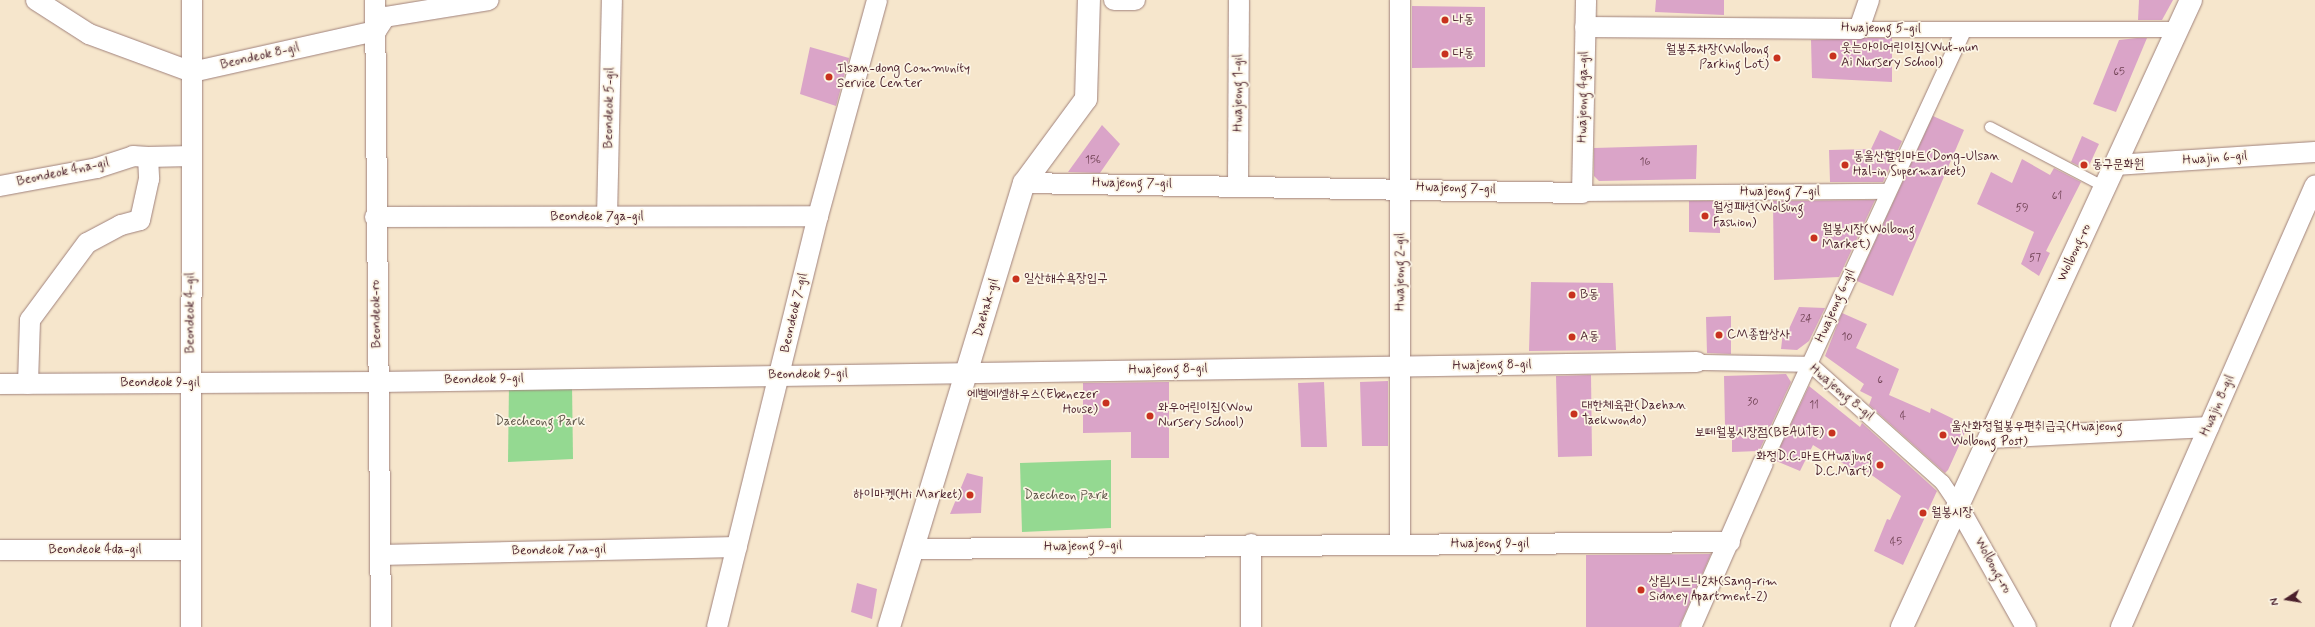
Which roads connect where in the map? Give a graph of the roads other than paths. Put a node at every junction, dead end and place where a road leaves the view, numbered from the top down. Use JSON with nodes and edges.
{"nodes":[{"id":1,"x":36,"y":0,"type":"edge"},
{"id":2,"x":192,"y":0,"type":"edge"},
{"id":3,"x":375,"y":0,"type":"edge"},
{"id":4,"x":489,"y":0,"type":"edge"},
{"id":5,"x":612,"y":0,"type":"edge"},
{"id":6,"x":877,"y":0,"type":"edge"},
{"id":7,"x":1089,"y":0,"type":"edge"},
{"id":8,"x":1114,"y":0,"type":"edge"},
{"id":9,"x":1135,"y":0,"type":"edge"},
{"id":10,"x":1239,"y":0,"type":"edge"},
{"id":11,"x":1400,"y":0,"type":"edge"},
{"id":12,"x":1586,"y":0,"type":"edge"},
{"id":13,"x":1869,"y":0,"type":"edge"},
{"id":14,"x":2191,"y":0,"type":"edge"},
{"id":15,"x":1585,"y":27,"type":"junction"},
{"id":16,"x":1858,"y":29,"type":"junction"},
{"id":17,"x":2178,"y":29,"type":"junction"},
{"id":18,"x":1963,"y":30,"type":"junction"},
{"id":19,"x":376,"y":31,"type":"junction"},
{"id":20,"x":192,"y":72,"type":"junction"},
{"id":21,"x":1990,"y":127,"type":"dead end"},
{"id":22,"x":2315,"y":152,"type":"edge"},
{"id":23,"x":192,"y":156,"type":"junction"},
{"id":24,"x":148,"y":157,"type":"junction"},
{"id":25,"x":2115,"y":165,"type":"junction"},
{"id":26,"x":1024,"y":183,"type":"junction"},
{"id":27,"x":1238,"y":185,"type":"junction"},
{"id":28,"x":0,"y":186,"type":"edge"},
{"id":29,"x":2315,"y":186,"type":"edge"},
{"id":30,"x":1400,"y":187,"type":"junction"},
{"id":31,"x":2105,"y":187,"type":"junction"},
{"id":32,"x":1888,"y":191,"type":"junction"},
{"id":33,"x":1582,"y":193,"type":"junction"},
{"id":34,"x":818,"y":216,"type":"junction"},
{"id":35,"x":375,"y":217,"type":"junction"},
{"id":36,"x":607,"y":217,"type":"junction"},
{"id":37,"x":1697,"y":362,"type":"joint"},
{"id":38,"x":1810,"y":364,"type":"junction"},
{"id":39,"x":1402,"y":367,"type":"junction"},
{"id":40,"x":968,"y":373,"type":"junction"},
{"id":41,"x":780,"y":376,"type":"junction"},
{"id":42,"x":379,"y":382,"type":"junction"},
{"id":43,"x":190,"y":383,"type":"junction"},
{"id":44,"x":0,"y":384,"type":"edge"},
{"id":45,"x":28,"y":384,"type":"junction"},
{"id":46,"x":2208,"y":427,"type":"junction"},
{"id":47,"x":1990,"y":438,"type":"junction"},
{"id":48,"x":1763,"y":463,"type":"joint"},
{"id":49,"x":1958,"y":506,"type":"junction"},
{"id":50,"x":1730,"y":542,"type":"junction"},
{"id":51,"x":1251,"y":544,"type":"junction"},
{"id":52,"x":1400,"y":544,"type":"junction"},
{"id":53,"x":738,"y":547,"type":"junction"},
{"id":54,"x":914,"y":549,"type":"junction"},
{"id":55,"x":0,"y":550,"type":"edge"},
{"id":56,"x":191,"y":550,"type":"junction"},
{"id":57,"x":380,"y":555,"type":"junction"},
{"id":58,"x":191,"y":627,"type":"edge"},
{"id":59,"x":381,"y":627,"type":"edge"},
{"id":60,"x":717,"y":627,"type":"edge"},
{"id":61,"x":889,"y":627,"type":"edge"},
{"id":62,"x":1251,"y":627,"type":"edge"},
{"id":63,"x":1691,"y":627,"type":"edge"},
{"id":64,"x":1902,"y":627,"type":"edge"},
{"id":65,"x":2026,"y":627,"type":"edge"},
{"id":66,"x":2121,"y":627,"type":"edge"}],
"edges":[{"from":1,"to":20,"type":"street"},
{"from":2,"to":20,"type":"street","name":"Beondeok 4-gil"},
{"from":3,"to":19,"type":"street","name":"Beondeok-ro"},
{"from":4,"to":19,"type":"street"},
{"from":5,"to":36,"type":"street","name":"Beondeok 5-gil"},
{"from":6,"to":34,"type":"street","name":"Beondeok 7-gil"},
{"from":7,"to":26,"type":"street","name":"Daehak-gil"},
{"from":8,"to":9,"type":"street"},
{"from":10,"to":27,"type":"street","name":"Hwajeong 1-gil"},
{"from":11,"to":30,"type":"street","name":"Hwajeong 2-gil"},
{"from":12,"to":15,"type":"street","name":"Hwajeong 4ga-gil"},
{"from":13,"to":16,"type":"street"},
{"from":14,"to":17,"type":"street","name":"Wolbong-ro"},
{"from":15,"to":16,"type":"street","name":"Hwajeong 5-gil"},
{"from":15,"to":33,"type":"street","name":"Hwajeong 4ga-gil"},
{"from":16,"to":18,"type":"street","name":"Hwajeong 5-gil"},
{"from":17,"to":18,"type":"street","name":"Hwajeong 5-gil"},
{"from":17,"to":25,"type":"street","name":"Wolbong-ro"},
{"from":18,"to":32,"type":"street","name":"Hwajeong 6-gil"},
{"from":19,"to":20,"type":"street","name":"Beondeok 8-gil"},
{"from":19,"to":35,"type":"street","name":"Beondeok-ro"},
{"from":20,"to":23,"type":"street","name":"Beondeok 4-gil"},
{"from":21,"to":31,"type":"lane"},
{"from":22,"to":25,"type":"street","name":"Hwajin 6-gil"},
{"from":23,"to":24,"type":"street","name":"Beondeok 4na-gil"},
{"from":23,"to":43,"type":"street","name":"Beondeok 4-gil"},
{"from":24,"to":28,"type":"street","name":"Beondeok 4na-gil"},
{"from":24,"to":45,"type":"street"},
{"from":25,"to":31,"type":"street","name":"Wolbong-ro"},
{"from":26,"to":27,"type":"street","name":"Hwajeong 7-gil"},
{"from":26,"to":40,"type":"street","name":"Daehak-gil"},
{"from":27,"to":30,"type":"street","name":"Hwajeong 7-gil"},
{"from":29,"to":46,"type":"street","name":"Hwajin 8-gil"},
{"from":30,"to":33,"type":"street","name":"Hwajeong 7-gil"},
{"from":30,"to":39,"type":"street","name":"Hwajeong 2-gil"},
{"from":31,"to":47,"type":"street","name":"Wolbong-ro"},
{"from":32,"to":33,"type":"street","name":"Hwajeong 7-gil"},
{"from":32,"to":38,"type":"street","name":"Hwajeong 6-gil"},
{"from":34,"to":36,"type":"street","name":"Beondeok 7ga-gil"},
{"from":34,"to":41,"type":"street","name":"Beondeok 7-gil"},
{"from":35,"to":36,"type":"street","name":"Beondeok 7ga-gil"},
{"from":35,"to":42,"type":"street","name":"Beondeok-ro"},
{"from":37,"to":38,"type":"street","name":"Hwajeong 8-gil"},
{"from":37,"to":39,"type":"street","name":"Hwajeong 8-gil"},
{"from":38,"to":48,"type":"street","name":"Hwajeong 6-gil"},
{"from":38,"to":49,"type":"street","name":"Hwajeong 8-gil"},
{"from":39,"to":40,"type":"street","name":"Hwajeong 8-gil"},
{"from":39,"to":52,"type":"street","name":"Hwajeong 2-gil"},
{"from":40,"to":41,"type":"street","name":"Beondeok 9-gil"},
{"from":40,"to":54,"type":"street","name":"Daehak-gil"},
{"from":41,"to":42,"type":"street","name":"Beondeok 9-gil"},
{"from":41,"to":53,"type":"street","name":"Beondeok 7-gil"},
{"from":42,"to":43,"type":"street","name":"Beondeok 9-gil"},
{"from":42,"to":57,"type":"street","name":"Beondeok-ro"},
{"from":43,"to":45,"type":"street","name":"Beondeok 9-gil"},
{"from":43,"to":56,"type":"street","name":"Beondeok 4-gil"},
{"from":44,"to":45,"type":"street","name":"Beondeok 9-gil"},
{"from":46,"to":47,"type":"street"},
{"from":46,"to":66,"type":"street","name":"Hwajin 8-gil"},
{"from":47,"to":49,"type":"street","name":"Wolbong-ro"},
{"from":48,"to":50,"type":"street","name":"Hwajeong 6-gil"},
{"from":49,"to":64,"type":"street","name":"Wolbong-ro"},
{"from":49,"to":65,"type":"street","name":"Wolbong-ro"},
{"from":50,"to":52,"type":"street","name":"Hwajeong 9-gil"},
{"from":50,"to":63,"type":"street","name":"Hwajeong 6-gil"},
{"from":51,"to":52,"type":"street","name":"Hwajeong 9-gil"},
{"from":51,"to":54,"type":"street","name":"Hwajeong 9-gil"},
{"from":51,"to":62,"type":"street"},
{"from":53,"to":57,"type":"street","name":"Beondeok 7na-gil"},
{"from":53,"to":60,"type":"street","name":"Beondeok 7-gil"},
{"from":54,"to":61,"type":"street","name":"Daehak-gil"},
{"from":55,"to":56,"type":"street","name":"Beondeok 4da-gil"},
{"from":56,"to":58,"type":"street","name":"Beondeok 4-gil"},
{"from":57,"to":59,"type":"street","name":"Beondeok-ro"}]}
